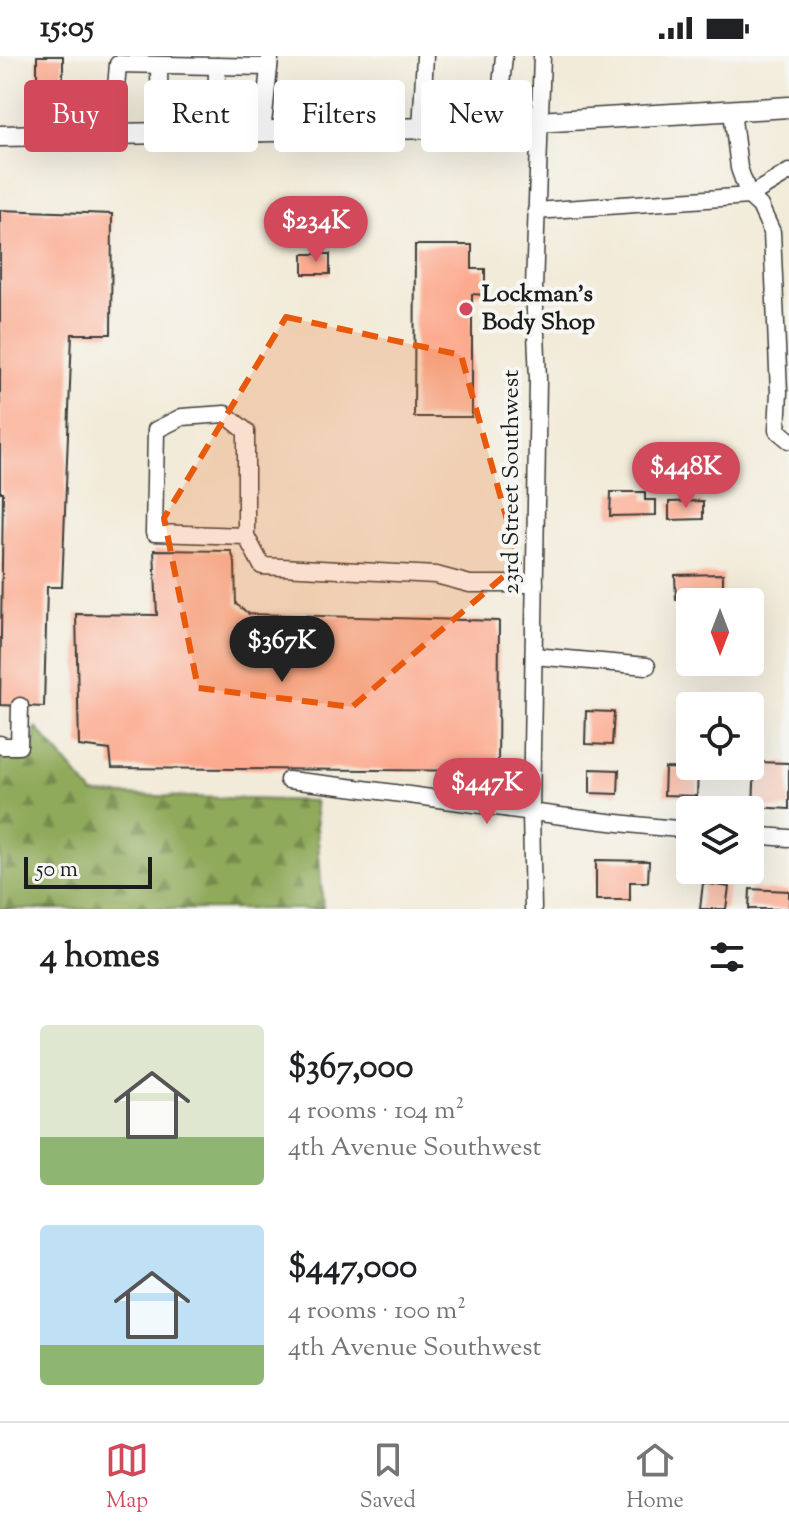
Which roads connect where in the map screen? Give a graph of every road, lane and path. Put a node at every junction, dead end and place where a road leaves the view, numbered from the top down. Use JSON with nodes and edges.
{"nodes":[{"id":1,"x":425,"y":56,"type":"edge"},
{"id":2,"x":504,"y":56,"type":"edge"},
{"id":3,"x":542,"y":56,"type":"edge"},
{"id":4,"x":269,"y":61,"type":"edge"},
{"id":5,"x":159,"y":65,"type":"junction"},
{"id":6,"x":217,"y":66,"type":"junction"},
{"id":7,"x":117,"y":80,"type":"edge"},
{"id":8,"x":159,"y":80,"type":"edge"},
{"id":9,"x":217,"y":80,"type":"edge"},
{"id":10,"x":424,"y":80,"type":"edge"},
{"id":11,"x":502,"y":80,"type":"edge"},
{"id":12,"x":789,"y":107,"type":"edge"},
{"id":13,"x":732,"y":111,"type":"junction"},
{"id":14,"x":532,"y":123,"type":"edge"},
{"id":15,"x":539,"y":123,"type":"junction"},
{"id":16,"x":421,"y":129,"type":"edge"},
{"id":17,"x":258,"y":133,"type":"edge"},
{"id":18,"x":262,"y":133,"type":"junction"},
{"id":19,"x":0,"y":136,"type":"edge"},
{"id":20,"x":24,"y":136,"type":"edge"},
{"id":21,"x":789,"y":172,"type":"edge"},
{"id":22,"x":749,"y":196,"type":"junction"},
{"id":23,"x":536,"y":211,"type":"junction"},
{"id":24,"x":789,"y":440,"type":"edge"},
{"id":25,"x":246,"y":536,"type":"junction"},
{"id":26,"x":535,"y":584,"type":"junction"},
{"id":27,"x":534,"y":656,"type":"junction"},
{"id":28,"x":647,"y":666,"type":"dead end"},
{"id":29,"x":20,"y":706,"type":"dead end"},
{"id":30,"x":0,"y":744,"type":"edge"},
{"id":31,"x":288,"y":780,"type":"dead end"},
{"id":32,"x":531,"y":813,"type":"junction"},
{"id":33,"x":676,"y":829,"type":"edge"},
{"id":34,"x":764,"y":836,"type":"edge"},
{"id":35,"x":789,"y":838,"type":"edge"},
{"id":36,"x":533,"y":909,"type":"edge"}],
"edges":[{"from":1,"to":10,"type":"street"},
{"from":2,"to":11,"type":"street"},
{"from":3,"to":15,"type":"street","name":"23rd Street Southwest"},
{"from":4,"to":6,"type":"street"},
{"from":4,"to":18,"type":"street"},
{"from":5,"to":6,"type":"street"},
{"from":5,"to":7,"type":"street"},
{"from":5,"to":8,"type":"street"},
{"from":6,"to":9,"type":"street"},
{"from":12,"to":13,"type":"main road"},
{"from":13,"to":15,"type":"main road"},
{"from":13,"to":22,"type":"street"},
{"from":14,"to":15,"type":"main road"},
{"from":15,"to":23,"type":"street","name":"23rd Street Southwest"},
{"from":16,"to":18,"type":"main road"},
{"from":17,"to":18,"type":"main road"},
{"from":19,"to":20,"type":"main road"},
{"from":21,"to":22,"type":"street"},
{"from":22,"to":23,"type":"street"},
{"from":22,"to":24,"type":"street"},
{"from":23,"to":26,"type":"street","name":"23rd Street Southwest"},
{"from":25,"to":25,"type":"street"},
{"from":25,"to":26,"type":"street"},
{"from":26,"to":27,"type":"street","name":"23rd Street Southwest"},
{"from":27,"to":28,"type":"street"},
{"from":27,"to":32,"type":"street","name":"23rd Street Southwest"},
{"from":29,"to":30,"type":"street"},
{"from":31,"to":32,"type":"street"},
{"from":32,"to":33,"type":"street"},
{"from":32,"to":36,"type":"street","name":"23rd Street Southwest"},
{"from":34,"to":35,"type":"street"}]}
